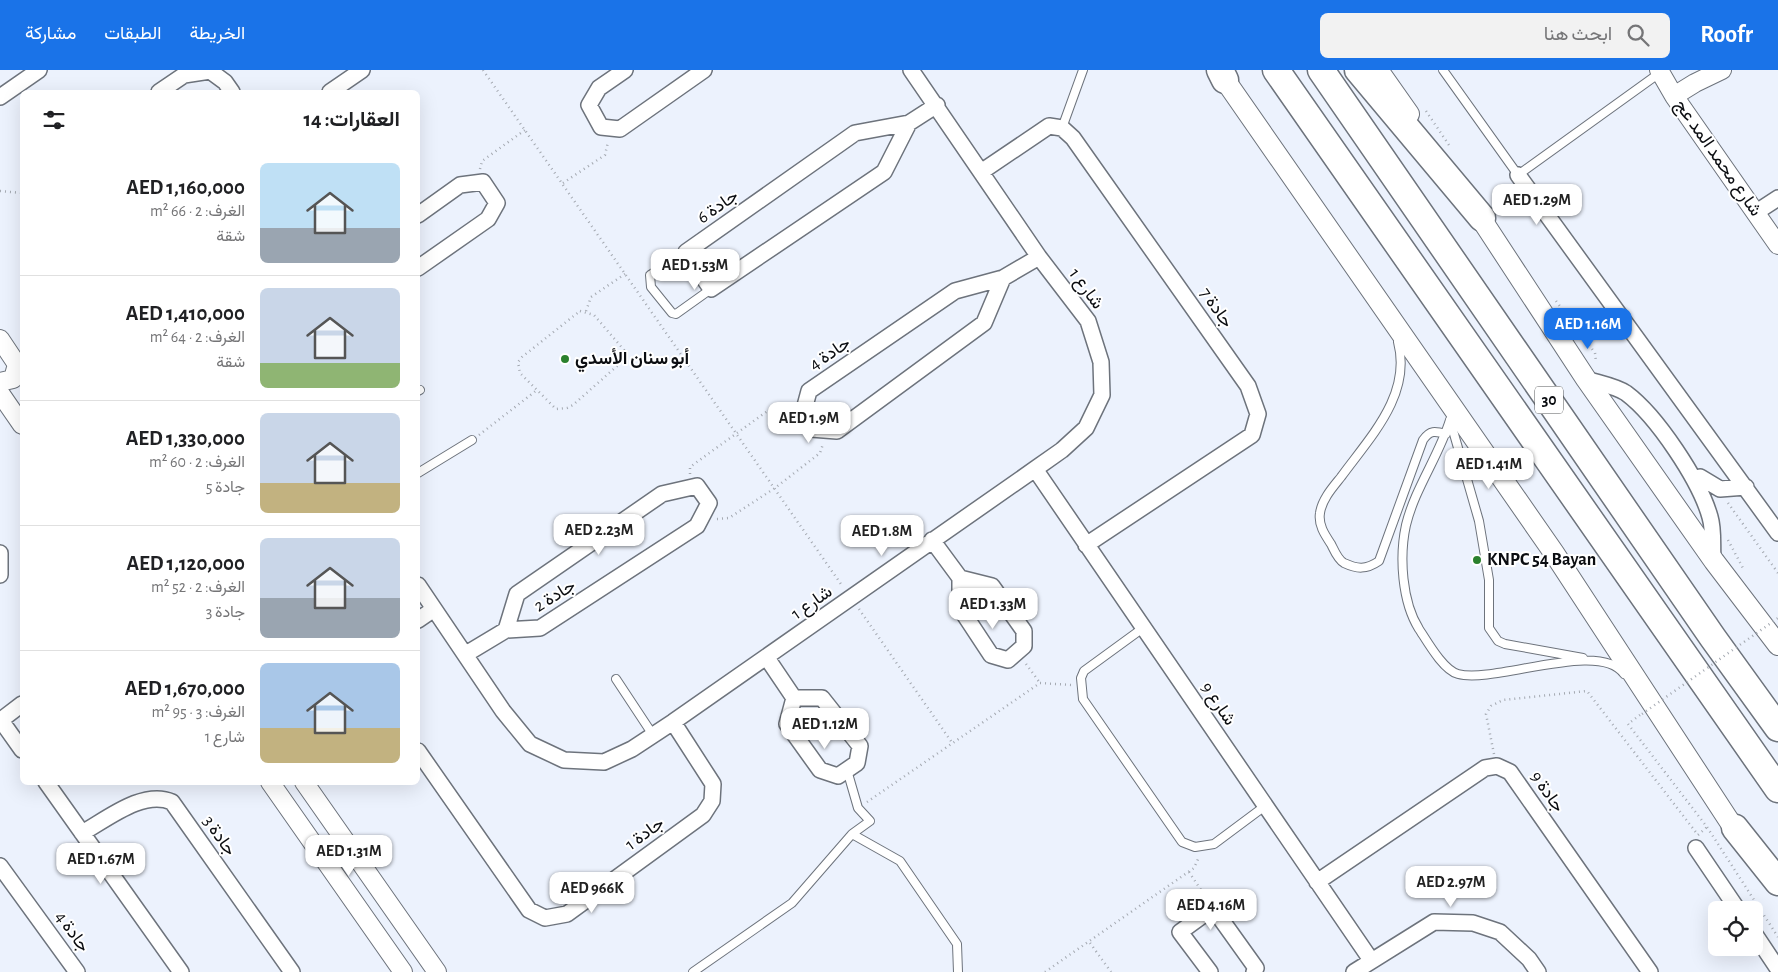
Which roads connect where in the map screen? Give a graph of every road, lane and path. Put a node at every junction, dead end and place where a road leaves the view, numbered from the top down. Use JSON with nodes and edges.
{"nodes":[{"id":1,"x":39,"y":70,"type":"edge"},
{"id":2,"x":483,"y":70,"type":"edge"},
{"id":3,"x":625,"y":70,"type":"edge"},
{"id":4,"x":704,"y":70,"type":"edge"},
{"id":5,"x":911,"y":70,"type":"edge"},
{"id":6,"x":1083,"y":70,"type":"edge"},
{"id":7,"x":1276,"y":70,"type":"edge"},
{"id":8,"x":1321,"y":70,"type":"edge"},
{"id":9,"x":1358,"y":70,"type":"edge"},
{"id":10,"x":1378,"y":70,"type":"edge"},
{"id":11,"x":1443,"y":70,"type":"edge"},
{"id":12,"x":1722,"y":70,"type":"edge"},
{"id":13,"x":359,"y":71,"type":"edge"},
{"id":14,"x":1661,"y":71,"type":"edge"},
{"id":15,"x":1221,"y":73,"type":"edge"},
{"id":16,"x":162,"y":90,"type":"edge"},
{"id":17,"x":231,"y":90,"type":"edge"},
{"id":18,"x":333,"y":90,"type":"edge"},
{"id":19,"x":1674,"y":96,"type":"junction"},
{"id":20,"x":0,"y":97,"type":"edge"},
{"id":21,"x":937,"y":105,"type":"junction"},
{"id":22,"x":909,"y":122,"type":"junction"},
{"id":23,"x":611,"y":128,"type":"junction"},
{"id":24,"x":1062,"y":128,"type":"junction"},
{"id":25,"x":525,"y":130,"type":"junction"},
{"id":26,"x":981,"y":172,"type":"junction"},
{"id":27,"x":1518,"y":175,"type":"junction"},
{"id":28,"x":477,"y":183,"type":"junction"},
{"id":29,"x":562,"y":184,"type":"junction"},
{"id":30,"x":0,"y":190,"type":"edge"},
{"id":31,"x":20,"y":193,"type":"edge"},
{"id":32,"x":1778,"y":198,"type":"edge"},
{"id":33,"x":1755,"y":212,"type":"junction"},
{"id":34,"x":420,"y":214,"type":"edge"},
{"id":35,"x":1482,"y":218,"type":"junction"},
{"id":36,"x":1778,"y":245,"type":"edge"},
{"id":37,"x":686,"y":252,"type":"junction"},
{"id":38,"x":1039,"y":257,"type":"junction"},
{"id":39,"x":420,"y":267,"type":"edge"},
{"id":40,"x":626,"y":274,"type":"junction"},
{"id":41,"x":1003,"y":278,"type":"junction"},
{"id":42,"x":712,"y":289,"type":"junction"},
{"id":43,"x":586,"y":311,"type":"junction"},
{"id":44,"x":1398,"y":329,"type":"junction"},
{"id":45,"x":0,"y":339,"type":"edge"},
{"id":46,"x":20,"y":368,"type":"edge"},
{"id":47,"x":1586,"y":379,"type":"junction"},
{"id":48,"x":0,"y":382,"type":"edge"},
{"id":49,"x":537,"y":390,"type":"junction"},
{"id":50,"x":0,"y":393,"type":"edge"},
{"id":51,"x":805,"y":404,"type":"junction"},
{"id":52,"x":20,"y":416,"type":"edge"},
{"id":53,"x":1450,"y":420,"type":"junction"},
{"id":54,"x":826,"y":430,"type":"junction"},
{"id":55,"x":737,"y":434,"type":"junction"},
{"id":56,"x":1446,"y":434,"type":"junction"},
{"id":57,"x":472,"y":440,"type":"joint"},
{"id":58,"x":1035,"y":469,"type":"junction"},
{"id":59,"x":420,"y":472,"type":"edge"},
{"id":60,"x":1695,"y":479,"type":"junction"},
{"id":61,"x":1746,"y":487,"type":"junction"},
{"id":62,"x":689,"y":488,"type":"junction"},
{"id":63,"x":775,"y":488,"type":"junction"},
{"id":64,"x":1727,"y":502,"type":"dead end"},
{"id":65,"x":701,"y":519,"type":"junction"},
{"id":66,"x":1724,"y":533,"type":"dead end"},
{"id":67,"x":1778,"y":533,"type":"edge"},
{"id":68,"x":932,"y":540,"type":"junction"},
{"id":69,"x":1086,"y":545,"type":"junction"},
{"id":70,"x":0,"y":553,"type":"edge"},
{"id":71,"x":1714,"y":561,"type":"junction"},
{"id":72,"x":1744,"y":571,"type":"dead end"},
{"id":73,"x":1778,"y":573,"type":"edge"},
{"id":74,"x":0,"y":575,"type":"edge"},
{"id":75,"x":960,"y":578,"type":"junction"},
{"id":76,"x":420,"y":588,"type":"edge"},
{"id":77,"x":851,"y":598,"type":"junction"},
{"id":78,"x":434,"y":609,"type":"junction"},
{"id":79,"x":1773,"y":614,"type":"dead end"},
{"id":80,"x":420,"y":619,"type":"edge"},
{"id":81,"x":1778,"y":619,"type":"edge"},
{"id":82,"x":1143,"y":628,"type":"junction"},
{"id":83,"x":506,"y":630,"type":"junction"},
{"id":84,"x":1778,"y":645,"type":"edge"},
{"id":85,"x":1016,"y":652,"type":"junction"},
{"id":86,"x":466,"y":654,"type":"junction"},
{"id":87,"x":767,"y":658,"type":"junction"},
{"id":88,"x":1602,"y":662,"type":"junction"},
{"id":89,"x":616,"y":679,"type":"dead end"},
{"id":90,"x":1040,"y":683,"type":"junction"},
{"id":91,"x":1081,"y":686,"type":"junction"},
{"id":92,"x":794,"y":698,"type":"junction"},
{"id":93,"x":20,"y":705,"type":"edge"},
{"id":94,"x":0,"y":720,"type":"edge"},
{"id":95,"x":672,"y":722,"type":"junction"},
{"id":96,"x":1778,"y":728,"type":"edge"},
{"id":97,"x":653,"y":736,"type":"junction"},
{"id":98,"x":20,"y":744,"type":"edge"},
{"id":99,"x":953,"y":744,"type":"junction"},
{"id":100,"x":420,"y":754,"type":"edge"},
{"id":101,"x":1497,"y":766,"type":"junction"},
{"id":102,"x":1696,"y":767,"type":"junction"},
{"id":103,"x":847,"y":770,"type":"junction"},
{"id":104,"x":48,"y":785,"type":"edge"},
{"id":105,"x":272,"y":785,"type":"edge"},
{"id":106,"x":306,"y":785,"type":"edge"},
{"id":107,"x":1778,"y":789,"type":"edge"},
{"id":108,"x":1265,"y":806,"type":"junction"},
{"id":109,"x":858,"y":808,"type":"junction"},
{"id":110,"x":1707,"y":827,"type":"junction"},
{"id":111,"x":1735,"y":828,"type":"junction"},
{"id":112,"x":82,"y":833,"type":"junction"},
{"id":113,"x":852,"y":834,"type":"junction"},
{"id":114,"x":350,"y":848,"type":"junction"},
{"id":115,"x":1203,"y":848,"type":"junction"},
{"id":116,"x":1696,"y":848,"type":"dead end"},
{"id":117,"x":324,"y":860,"type":"junction"},
{"id":118,"x":0,"y":866,"type":"edge"},
{"id":119,"x":1189,"y":872,"type":"junction"},
{"id":120,"x":373,"y":881,"type":"junction"},
{"id":121,"x":1317,"y":882,"type":"junction"},
{"id":122,"x":1778,"y":882,"type":"edge"},
{"id":123,"x":1778,"y":897,"type":"edge"},
{"id":124,"x":352,"y":899,"type":"junction"},
{"id":125,"x":1732,"y":901,"type":"edge"},
{"id":126,"x":1213,"y":908,"type":"junction"},
{"id":127,"x":1778,"y":937,"type":"edge"},
{"id":128,"x":1090,"y":942,"type":"junction"},
{"id":129,"x":1763,"y":946,"type":"edge"},
{"id":130,"x":1372,"y":960,"type":"junction"},
{"id":131,"x":1778,"y":969,"type":"edge"},
{"id":132,"x":77,"y":972,"type":"edge"},
{"id":133,"x":181,"y":972,"type":"edge"},
{"id":134,"x":292,"y":972,"type":"edge"},
{"id":135,"x":403,"y":972,"type":"edge"},
{"id":136,"x":437,"y":972,"type":"edge"},
{"id":137,"x":693,"y":972,"type":"edge"},
{"id":138,"x":958,"y":972,"type":"edge"},
{"id":139,"x":1044,"y":972,"type":"edge"},
{"id":140,"x":1111,"y":972,"type":"edge"},
{"id":141,"x":1210,"y":972,"type":"edge"},
{"id":142,"x":1254,"y":972,"type":"edge"},
{"id":143,"x":1354,"y":972,"type":"edge"},
{"id":144,"x":1538,"y":972,"type":"edge"},
{"id":145,"x":1650,"y":972,"type":"edge"}],
"edges":[{"from":1,"to":20,"type":"street"},
{"from":2,"to":25,"type":"path"},
{"from":3,"to":23,"type":"street"},
{"from":4,"to":23,"type":"street"},
{"from":5,"to":21,"type":"street","name":"شارع 1"},
{"from":6,"to":24,"type":"lane"},
{"from":7,"to":107,"type":"highway","number":"30"},
{"from":8,"to":96,"type":"highway","number":"30"},
{"from":9,"to":35,"type":"highway"},
{"from":10,"to":35,"type":"main road"},
{"from":11,"to":27,"type":"lane"},
{"from":12,"to":19,"type":"street"},
{"from":13,"to":18,"type":"street"},
{"from":14,"to":19,"type":"street","name":"شارع محمد المد عج"},
{"from":14,"to":27,"type":"lane"},
{"from":15,"to":44,"type":"main road"},
{"from":16,"to":17,"type":"street"},
{"from":19,"to":33,"type":"street","name":"شارع محمد المد عج"},
{"from":21,"to":22,"type":"street","name":"جادة 6"},
{"from":21,"to":26,"type":"street","name":"شارع 1"},
{"from":22,"to":37,"type":"street","name":"جادة 6"},
{"from":22,"to":42,"type":"street"},
{"from":23,"to":29,"type":"path"},
{"from":24,"to":26,"type":"street"},
{"from":24,"to":69,"type":"street","name":"جادة 7"},
{"from":25,"to":28,"type":"path"},
{"from":25,"to":29,"type":"path"},
{"from":26,"to":38,"type":"street","name":"شارع 1"},
{"from":27,"to":61,"type":"street"},
{"from":28,"to":34,"type":"street"},
{"from":28,"to":39,"type":"street"},
{"from":29,"to":40,"type":"path"},
{"from":30,"to":31,"type":"path"},
{"from":32,"to":33,"type":"street"},
{"from":33,"to":36,"type":"street","name":"شارع محمد المد عج"},
{"from":35,"to":47,"type":"main road"},
{"from":37,"to":42,"type":"street"},
{"from":37,"to":42,"type":"lane"},
{"from":38,"to":41,"type":"street","name":"جادة 4"},
{"from":38,"to":58,"type":"street","name":"شارع 1"},
{"from":40,"to":43,"type":"path"},
{"from":40,"to":55,"type":"path"},
{"from":41,"to":51,"type":"street","name":"جادة 4"},
{"from":41,"to":54,"type":"street"},
{"from":43,"to":49,"type":"path"},
{"from":43,"to":49,"type":"path"},
{"from":44,"to":53,"type":"lane"},
{"from":44,"to":56,"type":"lane"},
{"from":44,"to":102,"type":"main road"},
{"from":45,"to":46,"type":"street"},
{"from":46,"to":48,"type":"street"},
{"from":47,"to":60,"type":"street"},
{"from":47,"to":71,"type":"main road"},
{"from":49,"to":57,"type":"path"},
{"from":50,"to":52,"type":"street"},
{"from":51,"to":54,"type":"street"},
{"from":51,"to":55,"type":"path"},
{"from":53,"to":56,"type":"lane"},
{"from":53,"to":88,"type":"lane"},
{"from":54,"to":63,"type":"path"},
{"from":55,"to":62,"type":"path"},
{"from":55,"to":63,"type":"path"},
{"from":56,"to":88,"type":"lane"},
{"from":57,"to":59,"type":"lane"},
{"from":58,"to":68,"type":"street","name":"شارع 1"},
{"from":58,"to":69,"type":"street","name":"شارع 9"},
{"from":60,"to":61,"type":"street"},
{"from":60,"to":71,"type":"street"},
{"from":61,"to":67,"type":"street"},
{"from":62,"to":65,"type":"street"},
{"from":62,"to":83,"type":"street","name":"جادة 2"},
{"from":63,"to":65,"type":"path"},
{"from":63,"to":77,"type":"path"},
{"from":64,"to":73,"type":"path"},
{"from":65,"to":83,"type":"street","name":"جادة 2"},
{"from":66,"to":72,"type":"path"},
{"from":68,"to":75,"type":"street"},
{"from":68,"to":77,"type":"street","name":"شارع 1"},
{"from":69,"to":82,"type":"street","name":"شارع 9"},
{"from":70,"to":74,"type":"street"},
{"from":71,"to":84,"type":"main road"},
{"from":75,"to":85,"type":"street"},
{"from":75,"to":85,"type":"street"},
{"from":76,"to":78,"type":"street","name":"شارع 1"},
{"from":77,"to":87,"type":"street","name":"شارع 1"},
{"from":77,"to":99,"type":"path"},
{"from":78,"to":80,"type":"street"},
{"from":78,"to":86,"type":"street","name":"شارع 1"},
{"from":79,"to":81,"type":"path"},
{"from":81,"to":110,"type":"path","bridge":true},
{"from":82,"to":91,"type":"lane"},
{"from":82,"to":108,"type":"street","name":"شارع 9"},
{"from":83,"to":86,"type":"street","name":"جادة 2"},
{"from":85,"to":90,"type":"path"},
{"from":86,"to":97,"type":"street","name":"شارع 1"},
{"from":87,"to":92,"type":"street"},
{"from":87,"to":95,"type":"street","name":"شارع 1"},
{"from":88,"to":102,"type":"lane"},
{"from":89,"to":97,"type":"lane"},
{"from":90,"to":91,"type":"path"},
{"from":90,"to":99,"type":"path"},
{"from":91,"to":115,"type":"lane"},
{"from":92,"to":103,"type":"street"},
{"from":92,"to":103,"type":"street"},
{"from":93,"to":94,"type":"street"},
{"from":94,"to":98,"type":"street"},
{"from":95,"to":97,"type":"street","name":"شارع 1"},
{"from":95,"to":100,"type":"street","name":"جادة 1"},
{"from":99,"to":109,"type":"path"},
{"from":101,"to":110,"type":"path"},
{"from":101,"to":121,"type":"street"},
{"from":101,"to":145,"type":"street","name":"جادة 9"},
{"from":102,"to":111,"type":"main road"},
{"from":103,"to":109,"type":"lane"},
{"from":104,"to":112,"type":"street"},
{"from":105,"to":117,"type":"street"},
{"from":106,"to":114,"type":"street"},
{"from":108,"to":115,"type":"lane"},
{"from":108,"to":121,"type":"street","name":"شارع 9"},
{"from":109,"to":113,"type":"lane"},
{"from":110,"to":127,"type":"path"},
{"from":111,"to":122,"type":"highway"},
{"from":111,"to":123,"type":"main road"},
{"from":112,"to":133,"type":"street"},
{"from":112,"to":134,"type":"street","name":"جادة 3"},
{"from":113,"to":137,"type":"lane"},
{"from":113,"to":138,"type":"lane"},
{"from":114,"to":117,"type":"street"},
{"from":114,"to":120,"type":"street"},
{"from":115,"to":119,"type":"path"},
{"from":116,"to":125,"type":"street"},
{"from":117,"to":124,"type":"street"},
{"from":118,"to":132,"type":"street","name":"جادة 4"},
{"from":119,"to":126,"type":"path"},
{"from":119,"to":128,"type":"path"},
{"from":120,"to":124,"type":"street"},
{"from":120,"to":136,"type":"street"},
{"from":121,"to":130,"type":"street","name":"شارع 9"},
{"from":124,"to":135,"type":"street"},
{"from":126,"to":141,"type":"street"},
{"from":126,"to":142,"type":"street"},
{"from":128,"to":139,"type":"path"},
{"from":128,"to":140,"type":"path"},
{"from":129,"to":131,"type":"street"},
{"from":130,"to":143,"type":"street"},
{"from":130,"to":144,"type":"street"}]}
